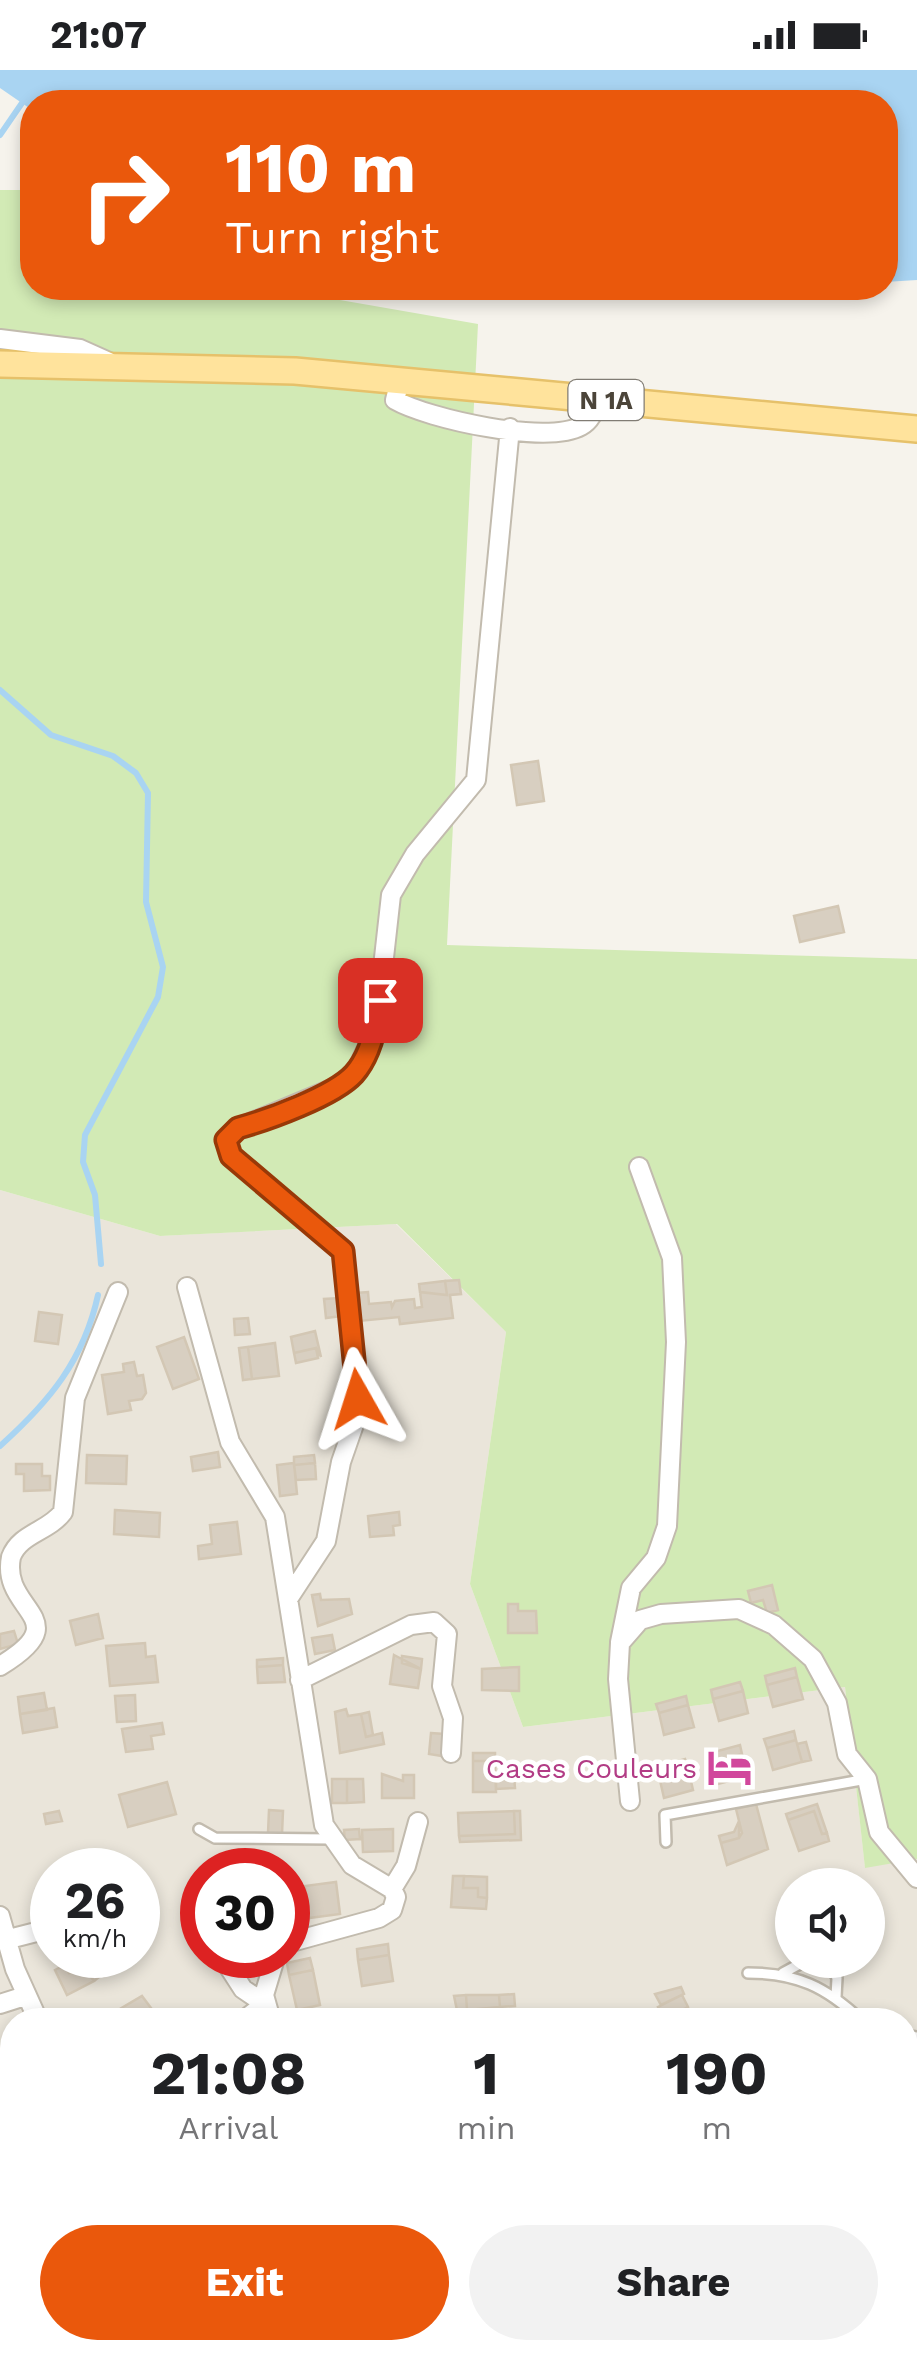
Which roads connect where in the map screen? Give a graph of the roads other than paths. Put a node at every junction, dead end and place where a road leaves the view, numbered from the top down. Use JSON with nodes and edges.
{"nodes":[{"id":1,"x":0,"y":339,"type":"edge"},
{"id":2,"x":0,"y":364,"type":"edge"},
{"id":3,"x":114,"y":365,"type":"junction"},
{"id":4,"x":400,"y":380,"type":"junction"},
{"id":5,"x":598,"y":399,"type":"junction"},
{"id":6,"x":510,"y":428,"type":"junction"},
{"id":7,"x":917,"y":430,"type":"edge"},
{"id":8,"x":639,"y":1167,"type":"dead end"},
{"id":9,"x":187,"y":1287,"type":"dead end"},
{"id":10,"x":118,"y":1292,"type":"dead end"},
{"id":11,"x":288,"y":1600,"type":"junction"},
{"id":12,"x":620,"y":1643,"type":"junction"},
{"id":13,"x":0,"y":1666,"type":"edge"},
{"id":14,"x":300,"y":1680,"type":"junction"},
{"id":15,"x":452,"y":1753,"type":"dead end"},
{"id":16,"x":867,"y":1779,"type":"junction"},
{"id":17,"x":630,"y":1801,"type":"dead end"},
{"id":18,"x":418,"y":1822,"type":"dead end"},
{"id":19,"x":199,"y":1829,"type":"dead end"},
{"id":20,"x":331,"y":1840,"type":"junction"},
{"id":21,"x":666,"y":1842,"type":"dead end"},
{"id":22,"x":917,"y":1878,"type":"edge"},
{"id":23,"x":392,"y":1889,"type":"junction"},
{"id":24,"x":0,"y":1916,"type":"edge"},
{"id":25,"x":30,"y":1934,"type":"edge"},
{"id":26,"x":310,"y":1937,"type":"edge"},
{"id":27,"x":6,"y":1940,"type":"junction"},
{"id":28,"x":748,"y":1972,"type":"dead end"},
{"id":29,"x":775,"y":1973,"type":"edge"},
{"id":30,"x":236,"y":1978,"type":"edge"},
{"id":31,"x":273,"y":1978,"type":"edge"},
{"id":32,"x":794,"y":1978,"type":"edge"},
{"id":33,"x":837,"y":1978,"type":"edge"},
{"id":34,"x":25,"y":1996,"type":"junction"},
{"id":35,"x":836,"y":1997,"type":"junction"},
{"id":36,"x":0,"y":2004,"type":"edge"},
{"id":37,"x":32,"y":2008,"type":"edge"},
{"id":38,"x":264,"y":2008,"type":"edge"},
{"id":39,"x":269,"y":2008,"type":"edge"},
{"id":40,"x":848,"y":2008,"type":"edge"}],
"edges":[{"from":1,"to":3,"type":"street"},
{"from":2,"to":3,"type":"main road","number":"N 1A"},
{"from":3,"to":4,"type":"main road","number":"N 1A"},
{"from":4,"to":5,"type":"main road","number":"N 1A"},
{"from":4,"to":6,"type":"street"},
{"from":5,"to":6,"type":"street"},
{"from":5,"to":7,"type":"main road","number":"N 1A"},
{"from":6,"to":11,"type":"street"},
{"from":8,"to":12,"type":"street"},
{"from":9,"to":11,"type":"street"},
{"from":10,"to":13,"type":"street"},
{"from":11,"to":14,"type":"street"},
{"from":12,"to":16,"type":"street"},
{"from":12,"to":17,"type":"street"},
{"from":14,"to":15,"type":"street"},
{"from":14,"to":20,"type":"street"},
{"from":16,"to":21,"type":"lane"},
{"from":16,"to":22,"type":"street"},
{"from":18,"to":23,"type":"street"},
{"from":19,"to":20,"type":"lane"},
{"from":20,"to":23,"type":"street"},
{"from":23,"to":26,"type":"street"},
{"from":24,"to":27,"type":"street"},
{"from":25,"to":27,"type":"street"},
{"from":27,"to":34,"type":"street"},
{"from":28,"to":29,"type":"lane"},
{"from":30,"to":38,"type":"street"},
{"from":31,"to":39,"type":"street"},
{"from":32,"to":35,"type":"lane"},
{"from":33,"to":35,"type":"lane"},
{"from":34,"to":36,"type":"street"},
{"from":34,"to":37,"type":"street"},
{"from":35,"to":40,"type":"lane"}]}
